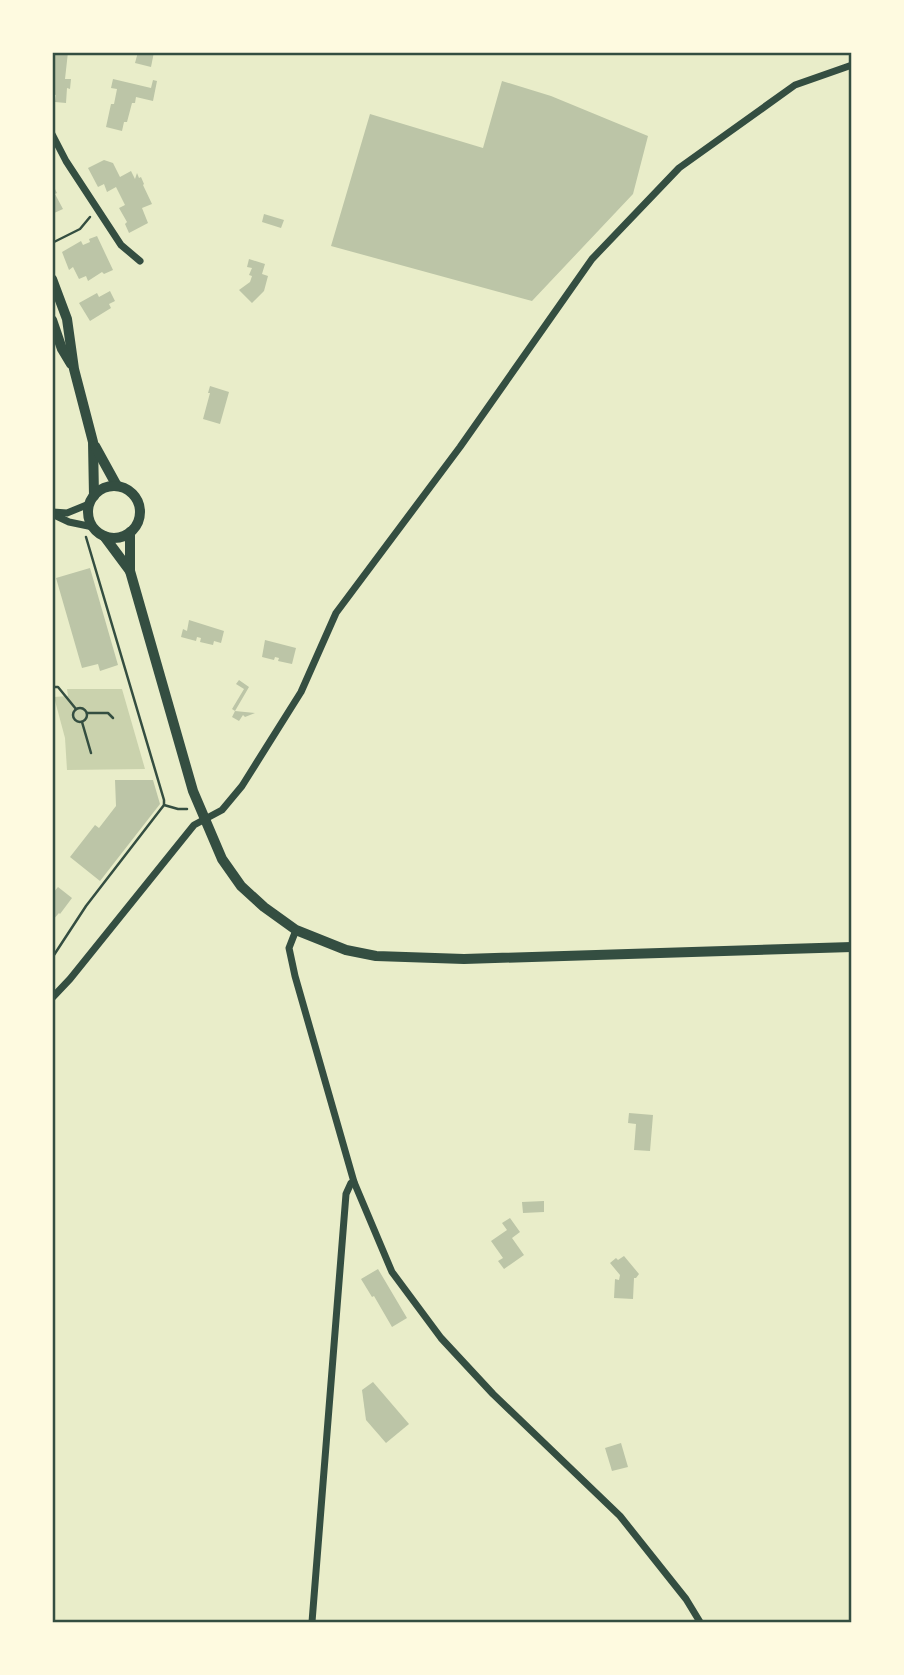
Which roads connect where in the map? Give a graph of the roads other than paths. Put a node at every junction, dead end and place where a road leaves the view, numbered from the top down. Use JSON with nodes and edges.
{"nodes":[{"id":1,"x":852,"y":65,"type":"edge"},
{"id":2,"x":52,"y":134,"type":"edge"},
{"id":3,"x":140,"y":261,"type":"dead end"},
{"id":4,"x":52,"y":279,"type":"edge"},
{"id":5,"x":52,"y":320,"type":"edge"},
{"id":6,"x":74,"y":369,"type":"junction"},
{"id":7,"x":93,"y":442,"type":"junction"},
{"id":8,"x":117,"y":486,"type":"junction"},
{"id":9,"x":91,"y":500,"type":"junction"},
{"id":10,"x":52,"y":513,"type":"edge"},
{"id":11,"x":89,"y":530,"type":"junction"},
{"id":12,"x":130,"y":532,"type":"junction"},
{"id":13,"x":104,"y":536,"type":"junction"},
{"id":14,"x":130,"y":571,"type":"junction"},
{"id":15,"x":205,"y":819,"type":"junction"},
{"id":16,"x":296,"y":930,"type":"junction"},
{"id":17,"x":852,"y":947,"type":"edge"},
{"id":18,"x":52,"y":998,"type":"edge"},
{"id":19,"x":354,"y":1182,"type":"junction"},
{"id":20,"x":312,"y":1622,"type":"edge"},
{"id":21,"x":700,"y":1622,"type":"edge"}],
"edges":[{"from":1,"to":15,"type":"street"},
{"from":2,"to":3,"type":"street"},
{"from":4,"to":6,"type":"main road"},
{"from":5,"to":6,"type":"main road"},
{"from":6,"to":7,"type":"main road"},
{"from":7,"to":8,"type":"main road"},
{"from":7,"to":9,"type":"main road"},
{"from":8,"to":9,"type":"main road"},
{"from":8,"to":12,"type":"main road"},
{"from":9,"to":10,"type":"street"},
{"from":9,"to":11,"type":"main road"},
{"from":10,"to":11,"type":"street"},
{"from":11,"to":13,"type":"main road"},
{"from":12,"to":13,"type":"main road"},
{"from":12,"to":14,"type":"main road"},
{"from":13,"to":14,"type":"main road"},
{"from":14,"to":15,"type":"main road"},
{"from":15,"to":16,"type":"main road"},
{"from":15,"to":18,"type":"street"},
{"from":16,"to":17,"type":"main road"},
{"from":16,"to":19,"type":"street"},
{"from":19,"to":20,"type":"street"},
{"from":19,"to":21,"type":"street"}]}
